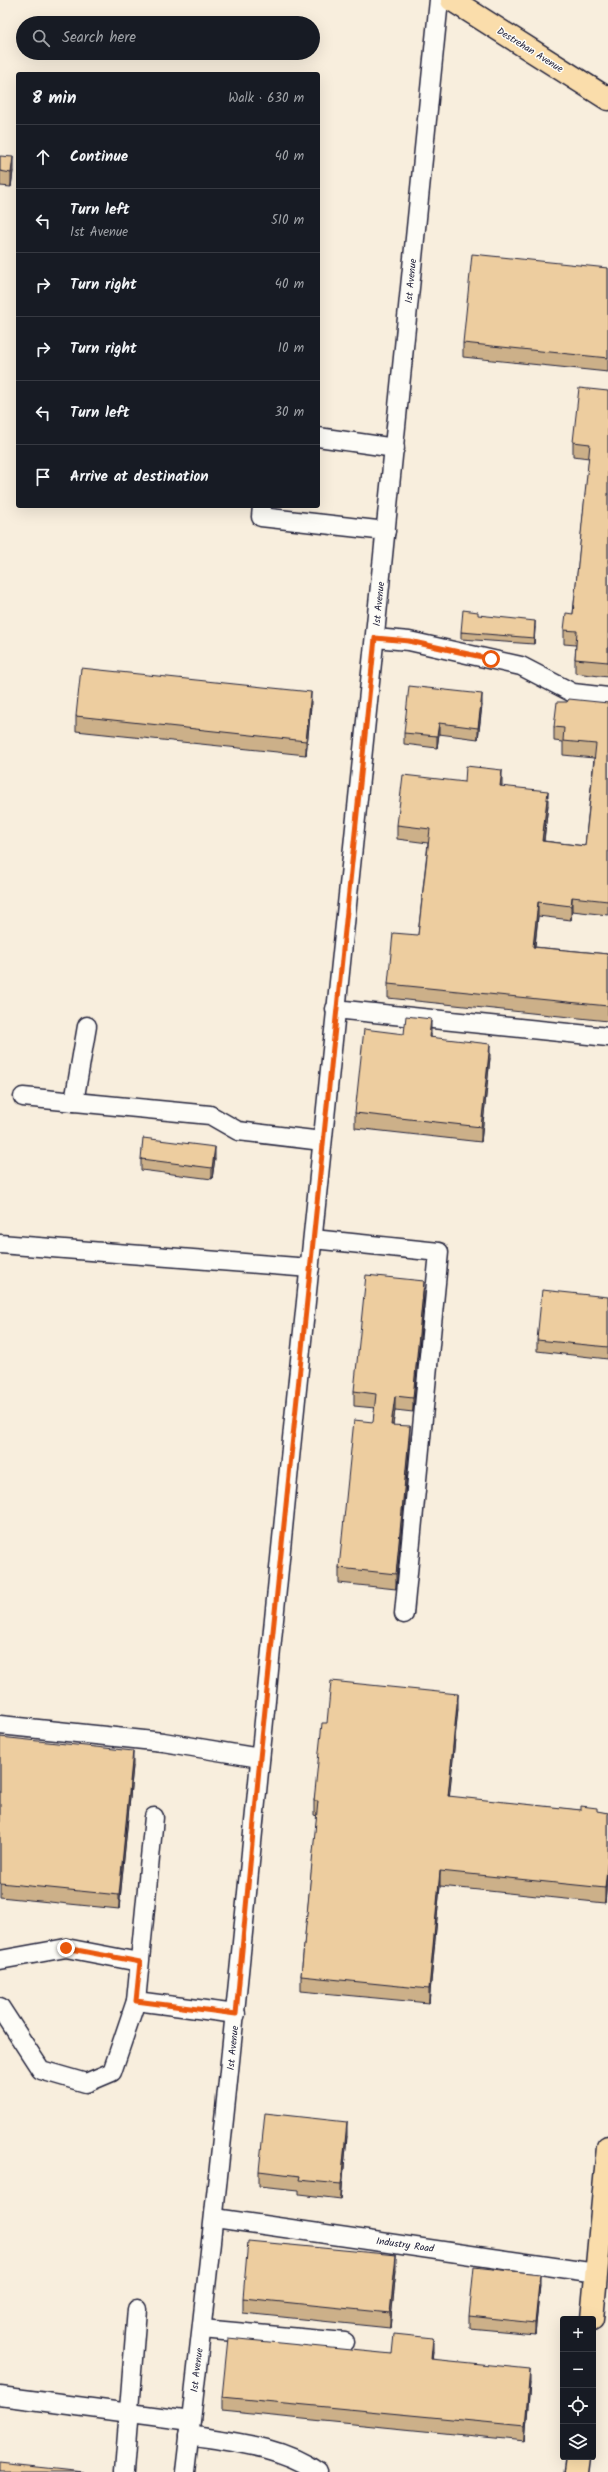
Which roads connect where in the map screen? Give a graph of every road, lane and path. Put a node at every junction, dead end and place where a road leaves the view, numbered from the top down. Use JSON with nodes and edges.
{"nodes":[{"id":1,"x":439,"y":0,"type":"edge"},
{"id":2,"x":452,"y":0,"type":"edge"},
{"id":3,"x":608,"y":99,"type":"edge"},
{"id":4,"x":320,"y":437,"type":"edge"},
{"id":5,"x":395,"y":448,"type":"junction"},
{"id":6,"x":262,"y":508,"type":"edge"},
{"id":7,"x":386,"y":531,"type":"junction"},
{"id":8,"x":375,"y":638,"type":"junction"},
{"id":9,"x":608,"y":697,"type":"edge"},
{"id":10,"x":336,"y":1009,"type":"junction"},
{"id":11,"x":87,"y":1026,"type":"dead end"},
{"id":12,"x":608,"y":1037,"type":"edge"},
{"id":13,"x":23,"y":1097,"type":"dead end"},
{"id":14,"x":74,"y":1102,"type":"junction"},
{"id":15,"x":322,"y":1141,"type":"junction"},
{"id":16,"x":313,"y":1239,"type":"junction"},
{"id":17,"x":0,"y":1244,"type":"edge"},
{"id":18,"x":310,"y":1268,"type":"junction"},
{"id":19,"x":404,"y":1614,"type":"dead end"},
{"id":20,"x":0,"y":1724,"type":"edge"},
{"id":21,"x":260,"y":1758,"type":"junction"},
{"id":22,"x":154,"y":1817,"type":"dead end"},
{"id":23,"x":0,"y":1960,"type":"edge"},
{"id":24,"x":140,"y":1962,"type":"junction"},
{"id":25,"x":136,"y":2001,"type":"junction"},
{"id":26,"x":0,"y":2007,"type":"edge"},
{"id":27,"x":236,"y":2014,"type":"junction"},
{"id":28,"x":608,"y":2147,"type":"edge"},
{"id":29,"x":214,"y":2218,"type":"junction"},
{"id":30,"x":596,"y":2273,"type":"junction"},
{"id":31,"x":136,"y":2309,"type":"dead end"},
{"id":32,"x":592,"y":2316,"type":"edge"},
{"id":33,"x":202,"y":2329,"type":"junction"},
{"id":34,"x":345,"y":2342,"type":"dead end"},
{"id":35,"x":0,"y":2396,"type":"edge"},
{"id":36,"x":129,"y":2414,"type":"junction"},
{"id":37,"x":190,"y":2428,"type":"junction"},
{"id":38,"x":578,"y":2460,"type":"edge"},
{"id":39,"x":124,"y":2472,"type":"edge"},
{"id":40,"x":185,"y":2472,"type":"edge"},
{"id":41,"x":318,"y":2472,"type":"edge"},
{"id":42,"x":576,"y":2472,"type":"edge"}],
"edges":[{"from":1,"to":5,"type":"street","name":"1st Avenue"},
{"from":2,"to":3,"type":"main road","name":"Destrehan Avenue"},
{"from":4,"to":5,"type":"street"},
{"from":5,"to":7,"type":"street","name":"1st Avenue"},
{"from":6,"to":7,"type":"street"},
{"from":7,"to":8,"type":"street","name":"1st Avenue"},
{"from":8,"to":9,"type":"street"},
{"from":8,"to":10,"type":"street","name":"1st Avenue"},
{"from":10,"to":12,"type":"street"},
{"from":10,"to":15,"type":"street","name":"1st Avenue"},
{"from":11,"to":14,"type":"street"},
{"from":13,"to":14,"type":"street"},
{"from":14,"to":15,"type":"street"},
{"from":15,"to":16,"type":"street","name":"1st Avenue"},
{"from":16,"to":18,"type":"street","name":"1st Avenue"},
{"from":16,"to":19,"type":"street"},
{"from":17,"to":18,"type":"street"},
{"from":18,"to":21,"type":"street","name":"1st Avenue"},
{"from":20,"to":21,"type":"street"},
{"from":21,"to":27,"type":"street","name":"1st Avenue"},
{"from":22,"to":24,"type":"street"},
{"from":23,"to":24,"type":"street"},
{"from":24,"to":25,"type":"street"},
{"from":25,"to":26,"type":"street"},
{"from":25,"to":27,"type":"street"},
{"from":27,"to":29,"type":"street","name":"1st Avenue"},
{"from":28,"to":30,"type":"main road"},
{"from":29,"to":30,"type":"street","name":"Industry Road"},
{"from":29,"to":33,"type":"street","name":"1st Avenue"},
{"from":30,"to":32,"type":"main road"},
{"from":31,"to":36,"type":"street"},
{"from":33,"to":34,"type":"street"},
{"from":33,"to":37,"type":"street","name":"1st Avenue"},
{"from":35,"to":36,"type":"street"},
{"from":36,"to":37,"type":"street"},
{"from":36,"to":39,"type":"street"},
{"from":37,"to":40,"type":"street","name":"1st Avenue"},
{"from":37,"to":41,"type":"street"},
{"from":38,"to":42,"type":"main road"}]}
